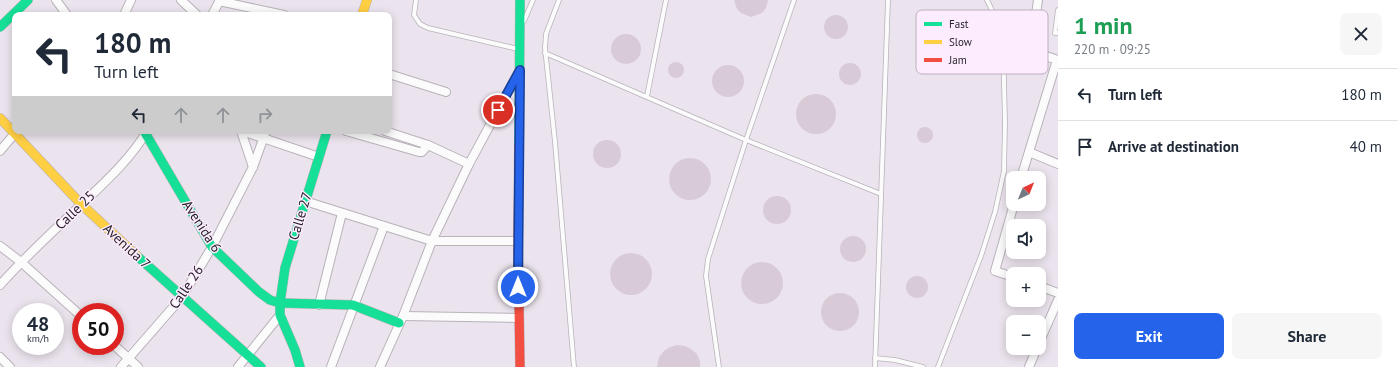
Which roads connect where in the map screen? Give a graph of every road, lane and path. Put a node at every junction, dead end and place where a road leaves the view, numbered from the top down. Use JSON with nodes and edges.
{"nodes":[{"id":1,"x":28,"y":0,"type":"edge"},
{"id":2,"x":56,"y":0,"type":"edge"},
{"id":3,"x":131,"y":0,"type":"edge"},
{"id":4,"x":181,"y":0,"type":"edge"},
{"id":5,"x":367,"y":0,"type":"edge"},
{"id":6,"x":416,"y":0,"type":"edge"},
{"id":7,"x":520,"y":0,"type":"edge"},
{"id":8,"x":533,"y":0,"type":"edge"},
{"id":9,"x":559,"y":0,"type":"edge"},
{"id":10,"x":666,"y":0,"type":"edge"},
{"id":11,"x":794,"y":0,"type":"edge"},
{"id":12,"x":888,"y":0,"type":"edge"},
{"id":13,"x":987,"y":0,"type":"edge"},
{"id":14,"x":1038,"y":0,"type":"edge"},
{"id":15,"x":220,"y":1,"type":"edge"},
{"id":16,"x":992,"y":10,"type":"edge"},
{"id":17,"x":1037,"y":10,"type":"edge"},
{"id":18,"x":1058,"y":10,"type":"edge"},
{"id":19,"x":16,"y":12,"type":"edge"},
{"id":20,"x":65,"y":12,"type":"edge"},
{"id":21,"x":125,"y":12,"type":"edge"},
{"id":22,"x":194,"y":12,"type":"edge"},
{"id":23,"x":214,"y":12,"type":"edge"},
{"id":24,"x":270,"y":12,"type":"edge"},
{"id":25,"x":363,"y":12,"type":"edge"},
{"id":26,"x":12,"y":15,"type":"edge"},
{"id":27,"x":0,"y":27,"type":"edge"},
{"id":28,"x":520,"y":28,"type":"junction"},
{"id":29,"x":1058,"y":33,"type":"edge"},
{"id":30,"x":519,"y":49,"type":"junction"},
{"id":31,"x":545,"y":53,"type":"junction"},
{"id":32,"x":1048,"y":57,"type":"edge"},
{"id":33,"x":1058,"y":60,"type":"edge"},
{"id":34,"x":520,"y":70,"type":"junction"},
{"id":35,"x":1004,"y":74,"type":"edge"},
{"id":36,"x":392,"y":75,"type":"edge"},
{"id":37,"x":446,"y":92,"type":"dead end"},
{"id":38,"x":647,"y":96,"type":"junction"},
{"id":39,"x":0,"y":118,"type":"edge"},
{"id":40,"x":12,"y":128,"type":"edge"},
{"id":41,"x":392,"y":133,"type":"edge"},
{"id":42,"x":14,"y":134,"type":"edge"},
{"id":43,"x":18,"y":134,"type":"edge"},
{"id":44,"x":145,"y":134,"type":"edge"},
{"id":45,"x":147,"y":134,"type":"edge"},
{"id":46,"x":243,"y":134,"type":"edge"},
{"id":47,"x":326,"y":134,"type":"edge"},
{"id":48,"x":356,"y":134,"type":"edge"},
{"id":49,"x":264,"y":135,"type":"edge"},
{"id":50,"x":746,"y":140,"type":"junction"},
{"id":51,"x":428,"y":145,"type":"junction"},
{"id":52,"x":0,"y":151,"type":"edge"},
{"id":53,"x":1029,"y":152,"type":"junction"},
{"id":54,"x":319,"y":157,"type":"junction"},
{"id":55,"x":468,"y":164,"type":"junction"},
{"id":56,"x":1058,"y":164,"type":"edge"},
{"id":57,"x":253,"y":167,"type":"junction"},
{"id":58,"x":1024,"y":171,"type":"edge"},
{"id":59,"x":881,"y":194,"type":"junction"},
{"id":60,"x":305,"y":201,"type":"junction"},
{"id":61,"x":81,"y":204,"type":"junction"},
{"id":62,"x":1012,"y":211,"type":"edge"},
{"id":63,"x":342,"y":213,"type":"junction"},
{"id":64,"x":384,"y":226,"type":"junction"},
{"id":65,"x":432,"y":241,"type":"junction"},
{"id":66,"x":518,"y":241,"type":"junction"},
{"id":67,"x":0,"y":246,"type":"edge"},
{"id":68,"x":212,"y":247,"type":"junction"},
{"id":69,"x":21,"y":262,"type":"junction"},
{"id":70,"x":1006,"y":275,"type":"edge"},
{"id":71,"x":0,"y":284,"type":"edge"},
{"id":72,"x":1046,"y":289,"type":"edge"},
{"id":73,"x":1058,"y":293,"type":"edge"},
{"id":74,"x":182,"y":297,"type":"junction"},
{"id":75,"x":1058,"y":300,"type":"edge"},
{"id":76,"x":280,"y":303,"type":"junction"},
{"id":77,"x":319,"y":305,"type":"junction"},
{"id":78,"x":353,"y":305,"type":"junction"},
{"id":79,"x":72,"y":308,"type":"edge"},
{"id":80,"x":280,"y":315,"type":"junction"},
{"id":81,"x":518,"y":318,"type":"junction"},
{"id":82,"x":401,"y":320,"type":"junction"},
{"id":83,"x":1046,"y":327,"type":"edge"},
{"id":84,"x":124,"y":355,"type":"edge"},
{"id":85,"x":248,"y":355,"type":"junction"},
{"id":86,"x":1034,"y":355,"type":"edge"},
{"id":87,"x":0,"y":357,"type":"edge"},
{"id":88,"x":128,"y":358,"type":"junction"},
{"id":89,"x":875,"y":358,"type":"junction"},
{"id":90,"x":10,"y":367,"type":"edge"},
{"id":91,"x":121,"y":367,"type":"edge"},
{"id":92,"x":138,"y":367,"type":"edge"},
{"id":93,"x":238,"y":367,"type":"edge"},
{"id":94,"x":260,"y":367,"type":"edge"},
{"id":95,"x":300,"y":367,"type":"edge"},
{"id":96,"x":331,"y":367,"type":"edge"},
{"id":97,"x":380,"y":367,"type":"edge"},
{"id":98,"x":520,"y":367,"type":"edge"},
{"id":99,"x":574,"y":367,"type":"edge"},
{"id":100,"x":718,"y":367,"type":"edge"},
{"id":101,"x":875,"y":367,"type":"edge"},
{"id":102,"x":923,"y":367,"type":"edge"},
{"id":103,"x":938,"y":367,"type":"edge"},
{"id":104,"x":1029,"y":367,"type":"edge"}],
"edges":[{"from":1,"to":19,"type":"street"},
{"from":2,"to":20,"type":"street"},
{"from":3,"to":21,"type":"street"},
{"from":4,"to":22,"type":"street"},
{"from":5,"to":25,"type":"street"},
{"from":6,"to":30,"type":"lane"},
{"from":7,"to":28,"type":"street"},
{"from":8,"to":28,"type":"lane"},
{"from":9,"to":31,"type":"lane"},
{"from":10,"to":38,"type":"lane"},
{"from":11,"to":50,"type":"lane"},
{"from":12,"to":59,"type":"lane"},
{"from":13,"to":16,"type":"lane"},
{"from":14,"to":17,"type":"street"},
{"from":15,"to":23,"type":"street"},
{"from":15,"to":24,"type":"street"},
{"from":18,"to":29,"type":"lane"},
{"from":26,"to":27,"type":"street"},
{"from":28,"to":30,"type":"street"},
{"from":30,"to":34,"type":"street"},
{"from":31,"to":38,"type":"lane"},
{"from":31,"to":99,"type":"lane"},
{"from":32,"to":33,"type":"street"},
{"from":33,"to":53,"type":"street"},
{"from":34,"to":55,"type":"street"},
{"from":34,"to":66,"type":"street"},
{"from":35,"to":103,"type":"lane"},
{"from":36,"to":37,"type":"street"},
{"from":38,"to":50,"type":"lane"},
{"from":39,"to":40,"type":"street","name":"Avenida 7"},
{"from":41,"to":51,"type":"street"},
{"from":42,"to":52,"type":"street"},
{"from":43,"to":61,"type":"street","name":"Avenida 7"},
{"from":44,"to":61,"type":"street","name":"Calle 25"},
{"from":45,"to":68,"type":"street","name":"Avenida 6"},
{"from":46,"to":57,"type":"street"},
{"from":47,"to":54,"type":"street","name":"Calle 27"},
{"from":48,"to":51,"type":"street"},
{"from":49,"to":54,"type":"street"},
{"from":49,"to":57,"type":"street","name":"Calle 26"},
{"from":50,"to":59,"type":"lane"},
{"from":50,"to":100,"type":"lane"},
{"from":51,"to":55,"type":"street"},
{"from":53,"to":56,"type":"street"},
{"from":53,"to":58,"type":"street"},
{"from":54,"to":60,"type":"street","name":"Calle 27"},
{"from":55,"to":65,"type":"street"},
{"from":57,"to":68,"type":"street","name":"Calle 26"},
{"from":59,"to":89,"type":"lane"},
{"from":60,"to":63,"type":"street"},
{"from":60,"to":76,"type":"street","name":"Calle 27"},
{"from":61,"to":69,"type":"street","name":"Calle 25"},
{"from":61,"to":74,"type":"street","name":"Avenida 7"},
{"from":62,"to":70,"type":"street"},
{"from":63,"to":64,"type":"street"},
{"from":63,"to":77,"type":"street"},
{"from":64,"to":65,"type":"street"},
{"from":64,"to":78,"type":"street"},
{"from":65,"to":66,"type":"street"},
{"from":65,"to":82,"type":"street"},
{"from":66,"to":81,"type":"street"},
{"from":67,"to":69,"type":"street"},
{"from":68,"to":74,"type":"street","name":"Calle 26"},
{"from":68,"to":76,"type":"street","name":"Avenida 6"},
{"from":69,"to":71,"type":"street","name":"Calle 25"},
{"from":69,"to":79,"type":"street"},
{"from":72,"to":73,"type":"street"},
{"from":74,"to":85,"type":"street","name":"Avenida 7"},
{"from":74,"to":88,"type":"street","name":"Calle 26"},
{"from":75,"to":83,"type":"street"},
{"from":76,"to":77,"type":"street"},
{"from":76,"to":80,"type":"street","name":"Calle 27"},
{"from":77,"to":78,"type":"street"},
{"from":78,"to":82,"type":"street"},
{"from":78,"to":96,"type":"street"},
{"from":80,"to":85,"type":"street"},
{"from":80,"to":95,"type":"street"},
{"from":81,"to":82,"type":"street"},
{"from":81,"to":98,"type":"street"},
{"from":82,"to":97,"type":"street"},
{"from":84,"to":88,"type":"street"},
{"from":85,"to":93,"type":"street"},
{"from":85,"to":94,"type":"street","name":"Avenida 7"},
{"from":86,"to":104,"type":"street"},
{"from":87,"to":90,"type":"street"},
{"from":88,"to":91,"type":"street","name":"Calle 26"},
{"from":88,"to":92,"type":"street"},
{"from":89,"to":101,"type":"lane"},
{"from":89,"to":102,"type":"lane"}]}
